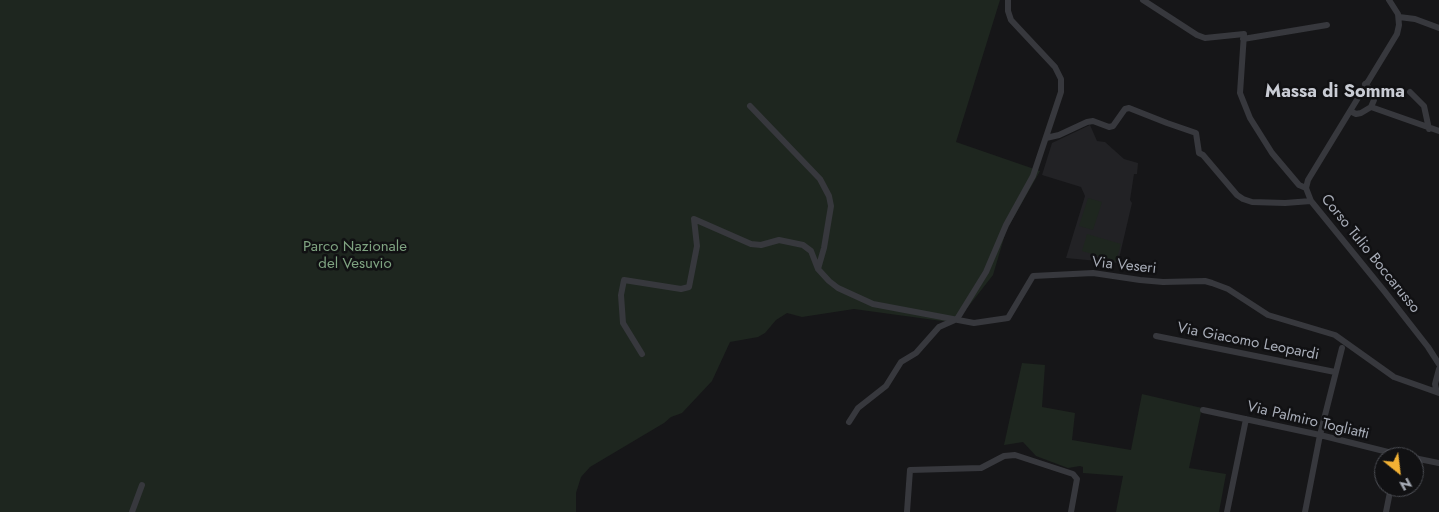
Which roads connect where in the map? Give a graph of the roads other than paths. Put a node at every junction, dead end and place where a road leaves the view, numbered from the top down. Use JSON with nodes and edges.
{"nodes":[{"id":1,"x":1008,"y":0,"type":"edge"},
{"id":2,"x":1143,"y":0,"type":"edge"},
{"id":3,"x":1389,"y":0,"type":"edge"},
{"id":4,"x":1399,"y":17,"type":"junction"},
{"id":5,"x":1327,"y":25,"type":"dead end"},
{"id":6,"x":1439,"y":28,"type":"edge"},
{"id":7,"x":1244,"y":36,"type":"junction"},
{"id":8,"x":1365,"y":84,"type":"junction"},
{"id":9,"x":1410,"y":92,"type":"dead end"},
{"id":10,"x":750,"y":106,"type":"dead end"},
{"id":11,"x":1371,"y":107,"type":"junction"},
{"id":12,"x":1350,"y":111,"type":"junction"},
{"id":13,"x":1429,"y":129,"type":"junction"},
{"id":14,"x":1439,"y":131,"type":"edge"},
{"id":15,"x":1046,"y":138,"type":"junction"},
{"id":16,"x":1306,"y":188,"type":"junction"},
{"id":17,"x":1311,"y":202,"type":"junction"},
{"id":18,"x":818,"y":268,"type":"junction"},
{"id":19,"x":957,"y":319,"type":"junction"},
{"id":20,"x":1156,"y":336,"type":"dead end"},
{"id":21,"x":1342,"y":348,"type":"dead end"},
{"id":22,"x":642,"y":354,"type":"dead end"},
{"id":23,"x":1439,"y":364,"type":"edge"},
{"id":24,"x":1439,"y":369,"type":"edge"},
{"id":25,"x":1335,"y":372,"type":"junction"},
{"id":26,"x":1438,"y":380,"type":"edge"},
{"id":27,"x":1423,"y":388,"type":"junction"},
{"id":28,"x":1439,"y":392,"type":"edge"},
{"id":29,"x":1203,"y":410,"type":"dead end"},
{"id":30,"x":1246,"y":419,"type":"junction"},
{"id":31,"x":849,"y":422,"type":"dead end"},
{"id":32,"x":1320,"y":435,"type":"junction"},
{"id":33,"x":1374,"y":450,"type":"edge"},
{"id":34,"x":1424,"y":460,"type":"edge"},
{"id":35,"x":1439,"y":463,"type":"edge"},
{"id":36,"x":142,"y":485,"type":"dead end"},
{"id":37,"x":1389,"y":497,"type":"edge"},
{"id":38,"x":132,"y":512,"type":"edge"},
{"id":39,"x":907,"y":512,"type":"edge"},
{"id":40,"x":1071,"y":512,"type":"edge"},
{"id":41,"x":1227,"y":512,"type":"edge"},
{"id":42,"x":1305,"y":512,"type":"edge"},
{"id":43,"x":1386,"y":512,"type":"edge"}],
"edges":[{"from":1,"to":15,"type":"street"},
{"from":2,"to":7,"type":"street"},
{"from":3,"to":4,"type":"street"},
{"from":4,"to":6,"type":"street"},
{"from":4,"to":8,"type":"street","name":"Corso Tulio Boccarusso"},
{"from":5,"to":7,"type":"street"},
{"from":7,"to":16,"type":"street"},
{"from":8,"to":11,"type":"street"},
{"from":8,"to":12,"type":"street","name":"Corso Tulio Boccarusso"},
{"from":9,"to":13,"type":"street"},
{"from":10,"to":18,"type":"street"},
{"from":11,"to":12,"type":"street"},
{"from":11,"to":13,"type":"street"},
{"from":12,"to":16,"type":"street","name":"Corso Tulio Boccarusso"},
{"from":13,"to":14,"type":"street"},
{"from":15,"to":17,"type":"street"},
{"from":15,"to":19,"type":"street"},
{"from":16,"to":17,"type":"street","name":"Corso Tulio Boccarusso"},
{"from":17,"to":23,"type":"street","name":"Corso Tulio Boccarusso"},
{"from":18,"to":19,"type":"street","name":"Via Veseri"},
{"from":18,"to":22,"type":"street","name":"Via Veseri"},
{"from":19,"to":27,"type":"street","name":"Via Veseri"},
{"from":19,"to":31,"type":"street"},
{"from":20,"to":25,"type":"street","name":"Via Giacomo Leopardi"},
{"from":21,"to":25,"type":"street","name":"Via Giacomo Leopardi"},
{"from":24,"to":26,"type":"street"},
{"from":25,"to":32,"type":"street","name":"Via Giacomo Leopardi"},
{"from":26,"to":27,"type":"street"},
{"from":26,"to":28,"type":"street"},
{"from":27,"to":28,"type":"street"},
{"from":29,"to":30,"type":"street","name":"Via Palmiro Togliatti"},
{"from":30,"to":32,"type":"street","name":"Via Palmiro Togliatti"},
{"from":30,"to":41,"type":"street"},
{"from":32,"to":33,"type":"street","name":"Via Palmiro Togliatti"},
{"from":32,"to":42,"type":"street","name":"Via Giacomo Leopardi"},
{"from":34,"to":35,"type":"street"},
{"from":36,"to":38,"type":"street"},
{"from":37,"to":43,"type":"street"},
{"from":39,"to":40,"type":"street"}]}
